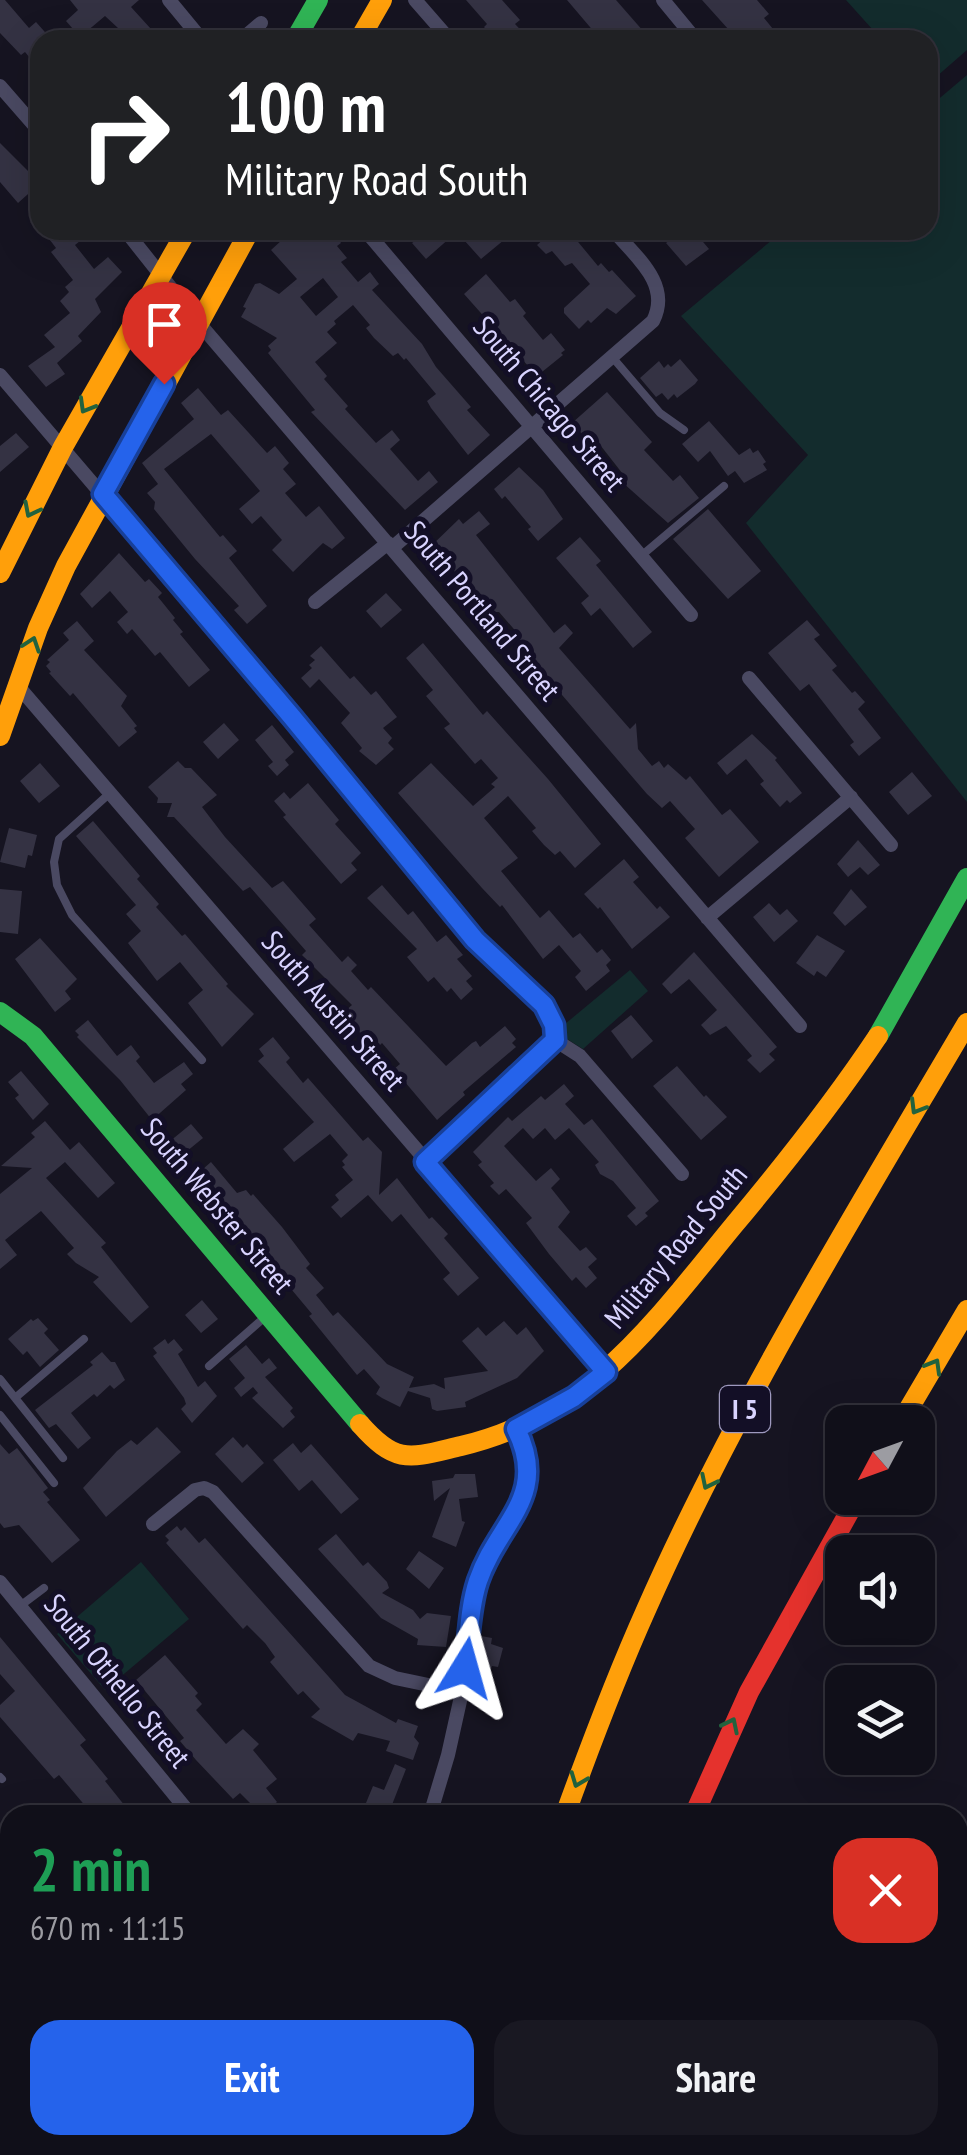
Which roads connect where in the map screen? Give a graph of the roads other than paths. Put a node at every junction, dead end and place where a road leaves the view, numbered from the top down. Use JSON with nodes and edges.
{"nodes":[{"id":1,"x":168,"y":0,"type":"edge"},
{"id":2,"x":318,"y":0,"type":"edge"},
{"id":3,"x":382,"y":0,"type":"edge"},
{"id":4,"x":415,"y":0,"type":"edge"},
{"id":5,"x":663,"y":0,"type":"edge"},
{"id":6,"x":261,"y":23,"type":"dead end"},
{"id":7,"x":194,"y":30,"type":"edge"},
{"id":8,"x":253,"y":30,"type":"edge"},
{"id":9,"x":300,"y":30,"type":"edge"},
{"id":10,"x":365,"y":30,"type":"edge"},
{"id":11,"x":441,"y":30,"type":"edge"},
{"id":12,"x":688,"y":30,"type":"edge"},
{"id":13,"x":0,"y":86,"type":"edge"},
{"id":14,"x":30,"y":120,"type":"edge"},
{"id":15,"x":133,"y":240,"type":"edge"},
{"id":16,"x":181,"y":240,"type":"edge"},
{"id":17,"x":244,"y":240,"type":"edge"},
{"id":18,"x":374,"y":240,"type":"edge"},
{"id":19,"x":621,"y":240,"type":"edge"},
{"id":20,"x":162,"y":274,"type":"junction"},
{"id":21,"x":198,"y":322,"type":"junction"},
{"id":22,"x":613,"y":358,"type":"junction"},
{"id":23,"x":0,"y":376,"type":"edge"},
{"id":24,"x":533,"y":427,"type":"junction"},
{"id":25,"x":684,"y":430,"type":"dead end"},
{"id":26,"x":63,"y":447,"type":"junction"},
{"id":27,"x":724,"y":486,"type":"dead end"},
{"id":28,"x":103,"y":494,"type":"junction"},
{"id":29,"x":390,"y":546,"type":"junction"},
{"id":30,"x":641,"y":556,"type":"junction"},
{"id":31,"x":0,"y":573,"type":"edge"},
{"id":32,"x":314,"y":602,"type":"dead end"},
{"id":33,"x":691,"y":614,"type":"dead end"},
{"id":34,"x":748,"y":678,"type":"dead end"},
{"id":35,"x":18,"y":686,"type":"junction"},
{"id":36,"x":0,"y":736,"type":"edge"},
{"id":37,"x":110,"y":794,"type":"junction"},
{"id":38,"x":851,"y":796,"type":"junction"},
{"id":39,"x":891,"y":845,"type":"dead end"},
{"id":40,"x":967,"y":878,"type":"edge"},
{"id":41,"x":707,"y":918,"type":"junction"},
{"id":42,"x":0,"y":1012,"type":"edge"},
{"id":43,"x":967,"y":1024,"type":"edge"},
{"id":44,"x":800,"y":1026,"type":"dead end"},
{"id":45,"x":555,"y":1040,"type":"junction"},
{"id":46,"x":202,"y":1060,"type":"dead end"},
{"id":47,"x":425,"y":1162,"type":"junction"},
{"id":48,"x":682,"y":1174,"type":"dead end"},
{"id":49,"x":967,"y":1310,"type":"edge"},
{"id":50,"x":268,"y":1314,"type":"junction"},
{"id":51,"x":84,"y":1339,"type":"dead end"},
{"id":52,"x":210,"y":1366,"type":"dead end"},
{"id":53,"x":606,"y":1372,"type":"junction"},
{"id":54,"x":0,"y":1379,"type":"edge"},
{"id":55,"x":15,"y":1398,"type":"junction"},
{"id":56,"x":911,"y":1405,"type":"edge"},
{"id":57,"x":0,"y":1415,"type":"edge"},
{"id":58,"x":516,"y":1429,"type":"junction"},
{"id":59,"x":380,"y":1448,"type":"joint"},
{"id":60,"x":63,"y":1458,"type":"dead end"},
{"id":61,"x":54,"y":1483,"type":"dead end"},
{"id":62,"x":847,"y":1515,"type":"edge"},
{"id":63,"x":153,"y":1524,"type":"dead end"},
{"id":64,"x":0,"y":1582,"type":"edge"},
{"id":65,"x":44,"y":1588,"type":"dead end"},
{"id":66,"x":20,"y":1606,"type":"junction"},
{"id":67,"x":462,"y":1692,"type":"junction"},
{"id":68,"x":183,"y":1805,"type":"edge"},
{"id":69,"x":433,"y":1805,"type":"edge"},
{"id":70,"x":569,"y":1805,"type":"edge"},
{"id":71,"x":698,"y":1805,"type":"edge"}],
"edges":[{"from":1,"to":7,"type":"street"},
{"from":2,"to":9,"type":"main road"},
{"from":3,"to":10,"type":"main road"},
{"from":4,"to":11,"type":"street"},
{"from":5,"to":12,"type":"street"},
{"from":6,"to":8,"type":"street"},
{"from":13,"to":14,"type":"street"},
{"from":15,"to":20,"type":"street","name":"South Portland Street"},
{"from":16,"to":20,"type":"main road"},
{"from":17,"to":21,"type":"main road"},
{"from":18,"to":24,"type":"street","name":"South Chicago Street"},
{"from":19,"to":22,"type":"street"},
{"from":20,"to":21,"type":"street","name":"South Portland Street"},
{"from":20,"to":26,"type":"main road","one_way":true},
{"from":21,"to":28,"type":"main road"},
{"from":21,"to":29,"type":"street","name":"South Portland Street"},
{"from":22,"to":24,"type":"street"},
{"from":22,"to":25,"type":"lane"},
{"from":23,"to":26,"type":"street"},
{"from":24,"to":29,"type":"street"},
{"from":24,"to":30,"type":"street","name":"South Chicago Street"},
{"from":26,"to":28,"type":"street"},
{"from":26,"to":31,"type":"main road","one_way":true},
{"from":27,"to":30,"type":"lane"},
{"from":35,"to":28,"type":"main road","one_way":true},
{"from":28,"to":45,"type":"street"},
{"from":29,"to":32,"type":"street"},
{"from":29,"to":41,"type":"street","name":"South Portland Street"},
{"from":30,"to":33,"type":"street","name":"South Chicago Street"},
{"from":34,"to":38,"type":"street"},
{"from":35,"to":36,"type":"main road"},
{"from":35,"to":37,"type":"street","name":"South Austin Street"},
{"from":37,"to":46,"type":"lane"},
{"from":37,"to":47,"type":"street","name":"South Austin Street"},
{"from":38,"to":39,"type":"street"},
{"from":38,"to":41,"type":"street"},
{"from":40,"to":53,"type":"main road","name":"Military Road South"},
{"from":41,"to":44,"type":"street","name":"South Portland Street"},
{"from":42,"to":50,"type":"main road","name":"South Webster Street"},
{"from":43,"to":70,"type":"main road","number":"I 5","one_way":true},
{"from":45,"to":47,"type":"street"},
{"from":45,"to":48,"type":"street"},
{"from":47,"to":53,"type":"street","name":"South Austin Street"},
{"from":56,"to":49,"type":"main road","one_way":true},
{"from":50,"to":52,"type":"lane"},
{"from":50,"to":59,"type":"main road","name":"South Webster Street"},
{"from":51,"to":55,"type":"lane"},
{"from":53,"to":58,"type":"main road","name":"Military Road South"},
{"from":54,"to":55,"type":"lane"},
{"from":55,"to":60,"type":"lane"},
{"from":57,"to":61,"type":"lane"},
{"from":58,"to":59,"type":"main road","name":"Military Road South"},
{"from":58,"to":67,"type":"street"},
{"from":71,"to":62,"type":"main road","one_way":true},
{"from":63,"to":67,"type":"street"},
{"from":64,"to":66,"type":"street","name":"South Othello Street"},
{"from":65,"to":66,"type":"lane"},
{"from":66,"to":68,"type":"street","name":"South Othello Street"},
{"from":67,"to":69,"type":"street"}]}
